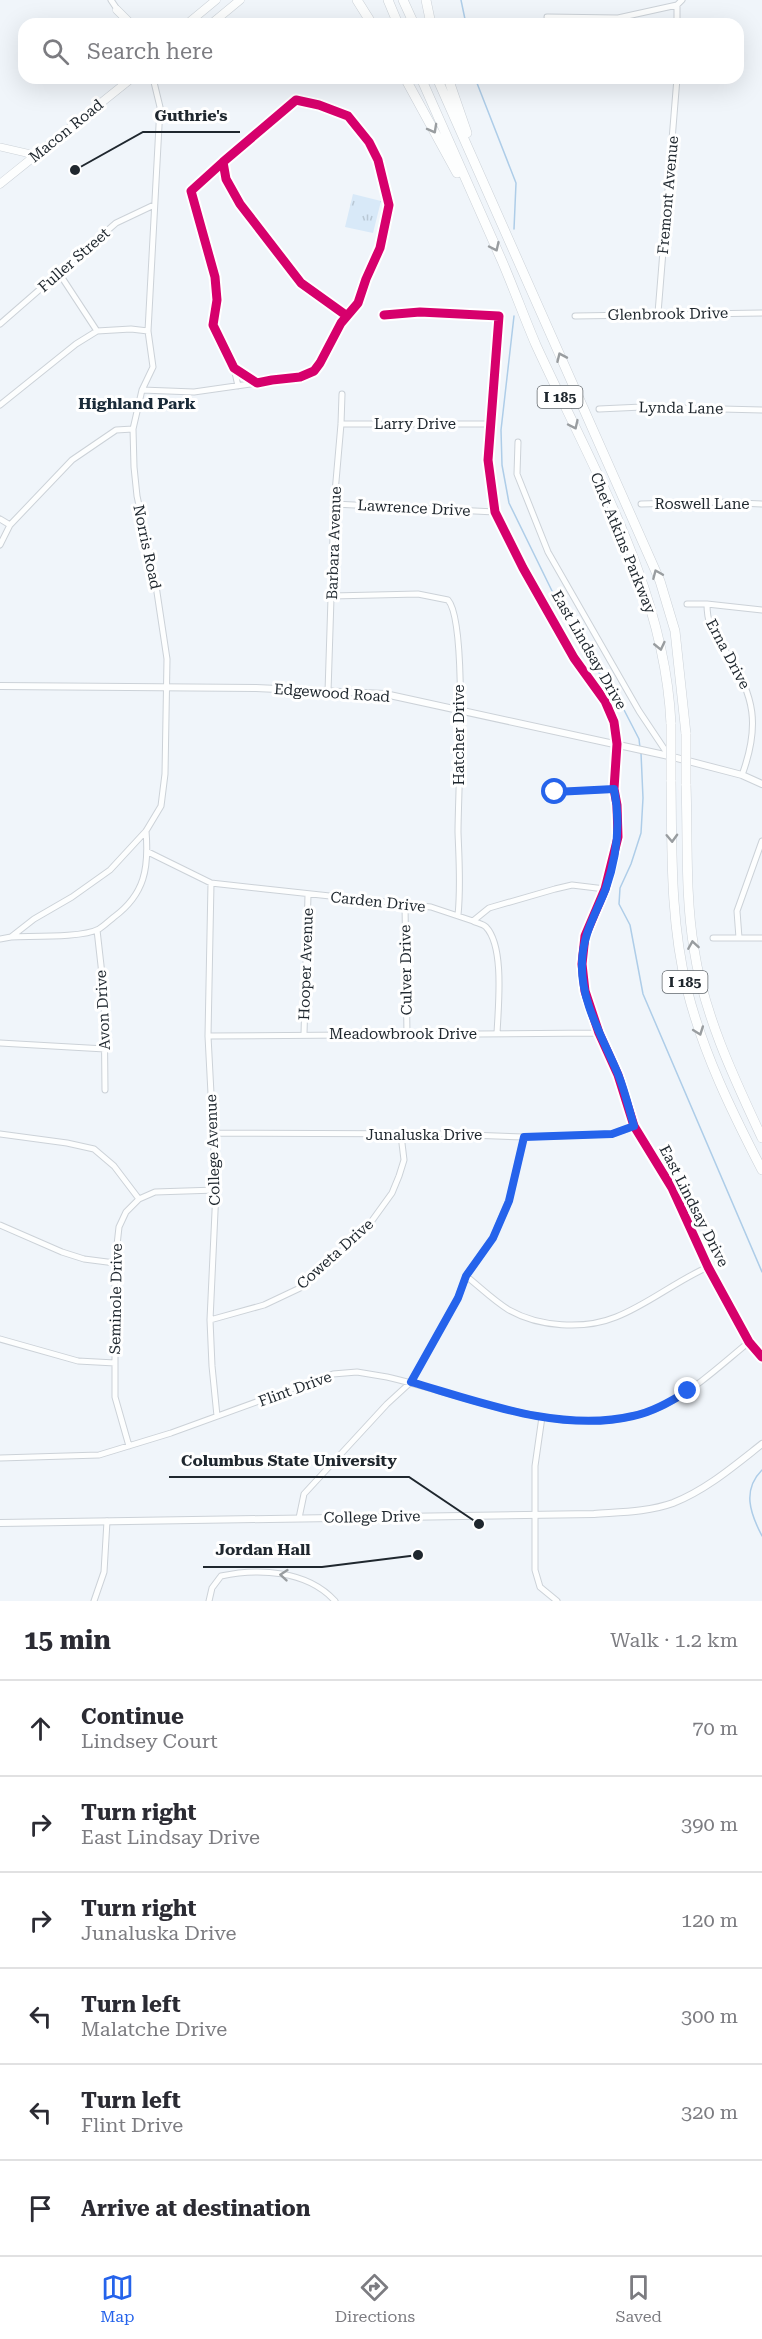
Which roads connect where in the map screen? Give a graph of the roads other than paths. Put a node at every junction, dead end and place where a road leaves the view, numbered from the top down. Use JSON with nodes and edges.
{"nodes":[{"id":1,"x":111,"y":0,"type":"edge"},
{"id":2,"x":216,"y":0,"type":"edge"},
{"id":3,"x":240,"y":0,"type":"edge"},
{"id":4,"x":357,"y":0,"type":"edge"},
{"id":5,"x":388,"y":0,"type":"edge"},
{"id":6,"x":403,"y":0,"type":"edge"},
{"id":7,"x":426,"y":0,"type":"edge"},
{"id":8,"x":679,"y":2,"type":"edge"},
{"id":9,"x":117,"y":10,"type":"junction"},
{"id":10,"x":547,"y":17,"type":"dead end"},
{"id":11,"x":122,"y":18,"type":"edge"},
{"id":12,"x":125,"y":18,"type":"edge"},
{"id":13,"x":194,"y":18,"type":"edge"},
{"id":14,"x":218,"y":18,"type":"edge"},
{"id":15,"x":368,"y":18,"type":"edge"},
{"id":16,"x":396,"y":18,"type":"edge"},
{"id":17,"x":411,"y":18,"type":"edge"},
{"id":18,"x":430,"y":18,"type":"edge"},
{"id":19,"x":678,"y":18,"type":"edge"},
{"id":20,"x":124,"y":84,"type":"edge"},
{"id":21,"x":154,"y":84,"type":"edge"},
{"id":22,"x":408,"y":84,"type":"edge"},
{"id":23,"x":424,"y":84,"type":"edge"},
{"id":24,"x":440,"y":84,"type":"edge"},
{"id":25,"x":450,"y":84,"type":"edge"},
{"id":26,"x":677,"y":84,"type":"edge"},
{"id":27,"x":0,"y":147,"type":"edge"},
{"id":28,"x":35,"y":155,"type":"junction"},
{"id":29,"x":223,"y":162,"type":"junction"},
{"id":30,"x":0,"y":184,"type":"edge"},
{"id":31,"x":489,"y":198,"type":"junction"},
{"id":32,"x":154,"y":205,"type":"junction"},
{"id":33,"x":485,"y":225,"type":"junction"},
{"id":34,"x":59,"y":273,"type":"junction"},
{"id":35,"x":762,"y":312,"type":"edge"},
{"id":36,"x":658,"y":313,"type":"junction"},
{"id":37,"x":384,"y":315,"type":"dead end"},
{"id":38,"x":347,"y":316,"type":"junction"},
{"id":39,"x":574,"y":316,"type":"dead end"},
{"id":40,"x":0,"y":324,"type":"edge"},
{"id":41,"x":148,"y":330,"type":"junction"},
{"id":42,"x":97,"y":331,"type":"junction"},
{"id":43,"x":234,"y":368,"type":"junction"},
{"id":44,"x":257,"y":383,"type":"junction"},
{"id":45,"x":238,"y":386,"type":"junction"},
{"id":46,"x":142,"y":390,"type":"junction"},
{"id":47,"x":342,"y":394,"type":"dead end"},
{"id":48,"x":0,"y":405,"type":"edge"},
{"id":49,"x":599,"y":409,"type":"dead end"},
{"id":50,"x":762,"y":410,"type":"edge"},
{"id":51,"x":341,"y":424,"type":"junction"},
{"id":52,"x":489,"y":424,"type":"junction"},
{"id":53,"x":133,"y":429,"type":"junction"},
{"id":54,"x":518,"y":442,"type":"dead end"},
{"id":55,"x":334,"y":504,"type":"junction"},
{"id":56,"x":641,"y":504,"type":"dead end"},
{"id":57,"x":762,"y":504,"type":"edge"},
{"id":58,"x":495,"y":512,"type":"junction"},
{"id":59,"x":0,"y":519,"type":"edge"},
{"id":60,"x":10,"y":525,"type":"junction"},
{"id":61,"x":0,"y":545,"type":"edge"},
{"id":62,"x":332,"y":596,"type":"junction"},
{"id":63,"x":687,"y":604,"type":"dead end"},
{"id":64,"x":707,"y":604,"type":"junction"},
{"id":65,"x":762,"y":610,"type":"edge"},
{"id":66,"x":0,"y":686,"type":"edge"},
{"id":67,"x":168,"y":688,"type":"junction"},
{"id":68,"x":328,"y":692,"type":"junction"},
{"id":69,"x":460,"y":709,"type":"junction"},
{"id":70,"x":617,"y":744,"type":"junction"},
{"id":71,"x":669,"y":756,"type":"junction"},
{"id":72,"x":742,"y":775,"type":"junction"},
{"id":73,"x":762,"y":784,"type":"edge"},
{"id":74,"x":614,"y":789,"type":"junction"},
{"id":75,"x":555,"y":792,"type":"dead end"},
{"id":76,"x":146,"y":831,"type":"junction"},
{"id":77,"x":762,"y":842,"type":"edge"},
{"id":78,"x":148,"y":852,"type":"junction"},
{"id":79,"x":211,"y":883,"type":"junction"},
{"id":80,"x":605,"y":889,"type":"junction"},
{"id":81,"x":308,"y":895,"type":"junction"},
{"id":82,"x":405,"y":905,"type":"junction"},
{"id":83,"x":458,"y":915,"type":"junction"},
{"id":84,"x":473,"y":921,"type":"junction"},
{"id":85,"x":98,"y":930,"type":"junction"},
{"id":86,"x":11,"y":937,"type":"junction"},
{"id":87,"x":713,"y":938,"type":"dead end"},
{"id":88,"x":739,"y":938,"type":"junction"},
{"id":89,"x":762,"y":938,"type":"edge"},
{"id":90,"x":0,"y":939,"type":"edge"},
{"id":91,"x":599,"y":1033,"type":"junction"},
{"id":92,"x":304,"y":1034,"type":"junction"},
{"id":93,"x":497,"y":1034,"type":"junction"},
{"id":94,"x":407,"y":1035,"type":"junction"},
{"id":95,"x":208,"y":1036,"type":"junction"},
{"id":96,"x":0,"y":1042,"type":"edge"},
{"id":97,"x":105,"y":1049,"type":"junction"},
{"id":98,"x":105,"y":1090,"type":"dead end"},
{"id":99,"x":634,"y":1126,"type":"junction"},
{"id":100,"x":212,"y":1133,"type":"junction"},
{"id":101,"x":0,"y":1134,"type":"edge"},
{"id":102,"x":401,"y":1135,"type":"junction"},
{"id":103,"x":524,"y":1137,"type":"junction"},
{"id":104,"x":762,"y":1138,"type":"edge"},
{"id":105,"x":762,"y":1170,"type":"edge"},
{"id":106,"x":216,"y":1190,"type":"junction"},
{"id":107,"x":139,"y":1199,"type":"junction"},
{"id":108,"x":0,"y":1225,"type":"edge"},
{"id":109,"x":115,"y":1263,"type":"junction"},
{"id":110,"x":708,"y":1267,"type":"junction"},
{"id":111,"x":466,"y":1276,"type":"junction"},
{"id":112,"x":210,"y":1320,"type":"junction"},
{"id":113,"x":0,"y":1339,"type":"edge"},
{"id":114,"x":749,"y":1342,"type":"junction"},
{"id":115,"x":762,"y":1357,"type":"edge"},
{"id":116,"x":115,"y":1363,"type":"junction"},
{"id":117,"x":411,"y":1382,"type":"junction"},
{"id":118,"x":217,"y":1416,"type":"junction"},
{"id":119,"x":543,"y":1417,"type":"junction"},
{"id":120,"x":762,"y":1444,"type":"edge"},
{"id":121,"x":129,"y":1446,"type":"junction"},
{"id":122,"x":0,"y":1458,"type":"edge"},
{"id":123,"x":535,"y":1514,"type":"junction"},
{"id":124,"x":298,"y":1518,"type":"junction"},
{"id":125,"x":107,"y":1521,"type":"junction"},
{"id":126,"x":0,"y":1523,"type":"edge"},
{"id":127,"x":94,"y":1601,"type":"edge"},
{"id":128,"x":209,"y":1601,"type":"edge"},
{"id":129,"x":335,"y":1601,"type":"edge"},
{"id":130,"x":557,"y":1601,"type":"edge"}],
"edges":[{"from":1,"to":9,"type":"street"},
{"from":2,"to":13,"type":"main road"},
{"from":3,"to":14,"type":"main road"},
{"from":4,"to":15,"type":"highway"},
{"from":5,"to":16,"type":"highway"},
{"from":6,"to":17,"type":"highway"},
{"from":7,"to":18,"type":"highway"},
{"from":8,"to":10,"type":"street"},
{"from":8,"to":19,"type":"street"},
{"from":9,"to":11,"type":"street"},
{"from":9,"to":12,"type":"main road"},
{"from":20,"to":28,"type":"main road","name":"Macon Road"},
{"from":21,"to":32,"type":"street","name":"Norris Road"},
{"from":22,"to":33,"type":"highway","one_way":true},
{"from":23,"to":33,"type":"highway","name":"Chet Atkins Parkway","number":"I 185"},
{"from":24,"to":31,"type":"highway","name":"Chet Atkins Parkway","number":"I 185"},
{"from":25,"to":31,"type":"highway"},
{"from":26,"to":36,"type":"street","name":"Fremont Avenue"},
{"from":27,"to":28,"type":"main road"},
{"from":28,"to":30,"type":"main road","name":"Macon Road"},
{"from":29,"to":38,"type":"street"},
{"from":29,"to":38,"type":"street"},
{"from":29,"to":43,"type":"street"},
{"from":104,"to":31,"type":"highway","name":"Chet Atkins Parkway","number":"I 185","one_way":true,"bridge":true},
{"from":32,"to":34,"type":"street","name":"Fuller Street"},
{"from":32,"to":41,"type":"street","name":"Norris Road"},
{"from":33,"to":105,"type":"highway","name":"Chet Atkins Parkway","number":"I 185","one_way":true,"bridge":true},
{"from":34,"to":40,"type":"street","name":"Fuller Street"},
{"from":34,"to":42,"type":"street"},
{"from":35,"to":36,"type":"street","name":"Glenbrook Drive"},
{"from":36,"to":39,"type":"street","name":"Glenbrook Drive"},
{"from":37,"to":52,"type":"street","name":"East Lindsay Drive"},
{"from":38,"to":44,"type":"street"},
{"from":41,"to":42,"type":"street"},
{"from":41,"to":46,"type":"street","name":"Norris Road"},
{"from":42,"to":48,"type":"street"},
{"from":43,"to":44,"type":"street"},
{"from":43,"to":45,"type":"street"},
{"from":44,"to":45,"type":"street"},
{"from":45,"to":46,"type":"street"},
{"from":46,"to":53,"type":"street","name":"Norris Road"},
{"from":47,"to":51,"type":"street","name":"Barbara Avenue"},
{"from":49,"to":50,"type":"street","name":"Lynda Lane"},
{"from":51,"to":52,"type":"street","name":"Larry Drive"},
{"from":51,"to":55,"type":"street","name":"Barbara Avenue"},
{"from":52,"to":58,"type":"street","name":"East Lindsay Drive"},
{"from":53,"to":60,"type":"street"},
{"from":53,"to":67,"type":"street","name":"Norris Road"},
{"from":54,"to":71,"type":"street"},
{"from":55,"to":58,"type":"street","name":"Lawrence Drive"},
{"from":55,"to":62,"type":"street","name":"Barbara Avenue"},
{"from":56,"to":57,"type":"street","name":"Roswell Lane"},
{"from":58,"to":70,"type":"street","name":"East Lindsay Drive"},
{"from":59,"to":60,"type":"street"},
{"from":60,"to":61,"type":"street"},
{"from":62,"to":68,"type":"street","name":"Barbara Avenue"},
{"from":62,"to":69,"type":"street","name":"Hatcher Drive"},
{"from":63,"to":64,"type":"street"},
{"from":64,"to":65,"type":"street"},
{"from":64,"to":72,"type":"street","name":"Erna Drive"},
{"from":66,"to":67,"type":"street","name":"Edgewood Road"},
{"from":67,"to":68,"type":"street","name":"Edgewood Road"},
{"from":67,"to":76,"type":"street","name":"Norris Road"},
{"from":68,"to":69,"type":"street","name":"Edgewood Road"},
{"from":69,"to":70,"type":"street","name":"Edgewood Road"},
{"from":69,"to":83,"type":"street","name":"Hatcher Drive"},
{"from":70,"to":71,"type":"street","name":"Edgewood Road"},
{"from":70,"to":74,"type":"street","name":"East Lindsay Drive"},
{"from":71,"to":72,"type":"street","name":"Edgewood Road"},
{"from":72,"to":73,"type":"street","name":"Edgewood Road"},
{"from":74,"to":75,"type":"street"},
{"from":74,"to":80,"type":"street","name":"East Lindsay Drive"},
{"from":76,"to":78,"type":"street"},
{"from":76,"to":86,"type":"street","name":"Norris Road"},
{"from":77,"to":88,"type":"street"},
{"from":78,"to":79,"type":"street","name":"Carden Drive"},
{"from":78,"to":85,"type":"street"},
{"from":79,"to":81,"type":"street","name":"Carden Drive"},
{"from":79,"to":95,"type":"street","name":"College Avenue"},
{"from":80,"to":84,"type":"street"},
{"from":80,"to":91,"type":"street","name":"East Lindsay Drive"},
{"from":81,"to":82,"type":"street","name":"Carden Drive"},
{"from":81,"to":92,"type":"street","name":"Hooper Avenue"},
{"from":82,"to":83,"type":"street","name":"Carden Drive"},
{"from":82,"to":94,"type":"street","name":"Culver Drive"},
{"from":83,"to":84,"type":"street","name":"Carden Drive"},
{"from":84,"to":93,"type":"street"},
{"from":85,"to":86,"type":"street"},
{"from":85,"to":97,"type":"street","name":"Avon Drive"},
{"from":86,"to":90,"type":"street","name":"Norris Road"},
{"from":87,"to":88,"type":"street"},
{"from":88,"to":89,"type":"street"},
{"from":91,"to":93,"type":"street","name":"Meadowbrook Drive"},
{"from":91,"to":99,"type":"street","name":"East Lindsay Drive"},
{"from":92,"to":94,"type":"street","name":"Meadowbrook Drive"},
{"from":92,"to":95,"type":"street","name":"Meadowbrook Drive"},
{"from":93,"to":94,"type":"street","name":"Meadowbrook Drive"},
{"from":95,"to":100,"type":"street","name":"College Avenue"},
{"from":96,"to":97,"type":"street"},
{"from":97,"to":98,"type":"street","name":"Avon Drive"},
{"from":99,"to":103,"type":"street","name":"Junaluska Drive"},
{"from":99,"to":110,"type":"street","name":"East Lindsay Drive"},
{"from":100,"to":102,"type":"street","name":"Junaluska Drive"},
{"from":100,"to":106,"type":"street","name":"College Avenue"},
{"from":101,"to":107,"type":"street"},
{"from":102,"to":103,"type":"street","name":"Junaluska Drive"},
{"from":102,"to":112,"type":"street","name":"Coweta Drive"},
{"from":103,"to":111,"type":"street"},
{"from":106,"to":107,"type":"street"},
{"from":106,"to":112,"type":"street","name":"College Avenue"},
{"from":107,"to":109,"type":"street","name":"Seminole Drive"},
{"from":108,"to":109,"type":"street"},
{"from":109,"to":116,"type":"street","name":"Seminole Drive"},
{"from":110,"to":111,"type":"street"},
{"from":110,"to":114,"type":"street","name":"East Lindsay Drive"},
{"from":111,"to":117,"type":"street"},
{"from":112,"to":118,"type":"street","name":"College Avenue"},
{"from":113,"to":116,"type":"street"},
{"from":114,"to":115,"type":"street","name":"East Lindsay Drive"},
{"from":114,"to":119,"type":"street","name":"Flint Drive"},
{"from":116,"to":121,"type":"street","name":"Seminole Drive"},
{"from":117,"to":118,"type":"street","name":"Flint Drive"},
{"from":117,"to":119,"type":"street","name":"Flint Drive"},
{"from":117,"to":124,"type":"street"},
{"from":118,"to":121,"type":"street","name":"Flint Drive"},
{"from":119,"to":123,"type":"street"},
{"from":120,"to":123,"type":"street","name":"College Drive"},
{"from":121,"to":122,"type":"street","name":"Flint Drive"},
{"from":123,"to":124,"type":"street","name":"College Drive"},
{"from":123,"to":130,"type":"street"},
{"from":124,"to":125,"type":"street","name":"College Drive"},
{"from":125,"to":126,"type":"street","name":"College Drive"},
{"from":125,"to":127,"type":"street"},
{"from":129,"to":128,"type":"street","one_way":true}]}
